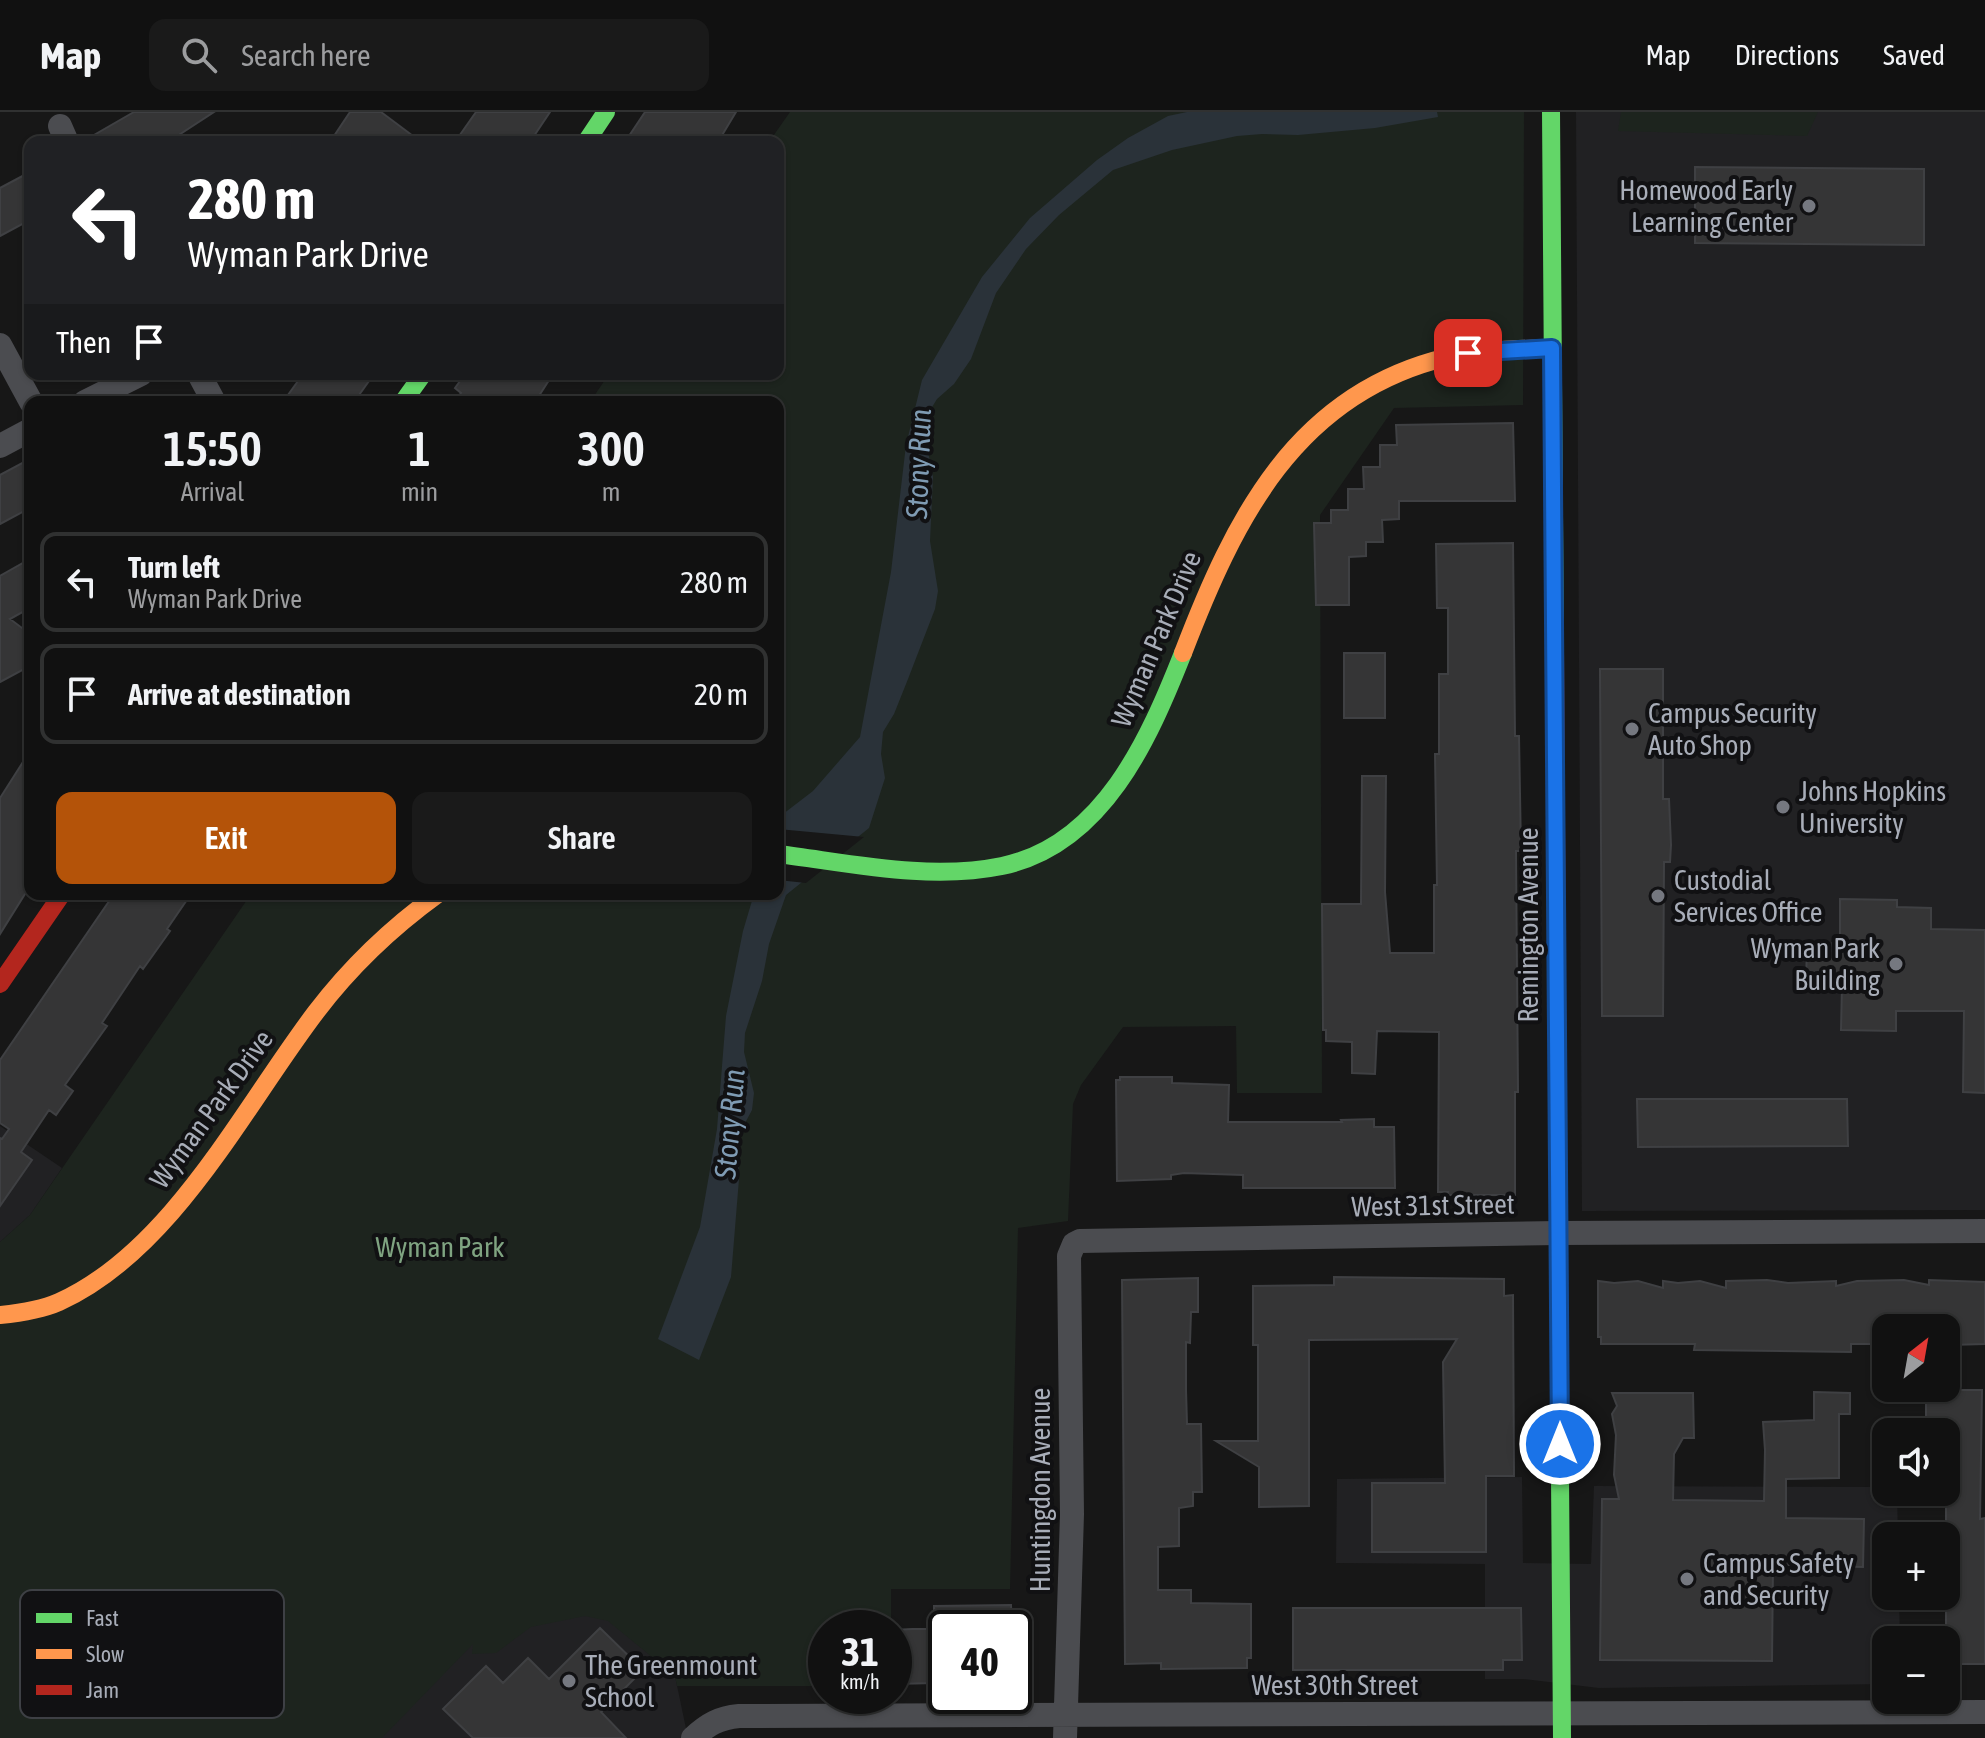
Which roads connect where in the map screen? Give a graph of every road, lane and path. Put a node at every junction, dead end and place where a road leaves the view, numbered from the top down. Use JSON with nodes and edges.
{"nodes":[{"id":1,"x":606,"y":112,"type":"edge"},
{"id":2,"x":1551,"y":112,"type":"edge"},
{"id":3,"x":590,"y":136,"type":"edge"},
{"id":4,"x":0,"y":345,"type":"edge"},
{"id":5,"x":1552,"y":348,"type":"junction"},
{"id":6,"x":129,"y":380,"type":"edge"},
{"id":7,"x":28,"y":396,"type":"edge"},
{"id":8,"x":97,"y":396,"type":"edge"},
{"id":9,"x":24,"y":433,"type":"edge"},
{"id":10,"x":0,"y":446,"type":"edge"},
{"id":11,"x":784,"y":855,"type":"edge"},
{"id":12,"x":58,"y":900,"type":"edge"},
{"id":13,"x":430,"y":900,"type":"edge"},
{"id":14,"x":0,"y":984,"type":"edge"},
{"id":15,"x":1985,"y":1231,"type":"edge"},
{"id":16,"x":1559,"y":1233,"type":"junction"},
{"id":17,"x":1074,"y":1244,"type":"joint"},
{"id":18,"x":0,"y":1315,"type":"edge"},
{"id":19,"x":1985,"y":1712,"type":"edge"},
{"id":20,"x":1562,"y":1713,"type":"junction"},
{"id":21,"x":1065,"y":1727,"type":"edge"},
{"id":22,"x":814,"y":1728,"type":"edge"},
{"id":23,"x":693,"y":1738,"type":"edge"},
{"id":24,"x":1562,"y":1738,"type":"edge"}],
"edges":[{"from":1,"to":3,"type":"street"},
{"from":2,"to":5,"type":"street","name":"Remington Avenue"},
{"from":4,"to":7,"type":"street"},
{"from":5,"to":11,"type":"street","name":"Wyman Park Drive"},
{"from":5,"to":16,"type":"street","name":"Remington Avenue"},
{"from":6,"to":8,"type":"street"},
{"from":9,"to":10,"type":"street"},
{"from":12,"to":14,"type":"street"},
{"from":13,"to":18,"type":"street","name":"Wyman Park Drive"},
{"from":15,"to":16,"type":"street","name":"West 31st Street"},
{"from":16,"to":17,"type":"street","name":"West 31st Street"},
{"from":16,"to":20,"type":"street","name":"Remington Avenue"},
{"from":17,"to":21,"type":"street","name":"Huntingdon Avenue"},
{"from":19,"to":20,"type":"street","name":"West 30th Street"},
{"from":20,"to":21,"type":"street","name":"West 30th Street"},
{"from":20,"to":24,"type":"street","name":"Remington Avenue"},
{"from":21,"to":22,"type":"street","name":"West 30th Street"},
{"from":22,"to":23,"type":"street","name":"West 30th Street"}]}
